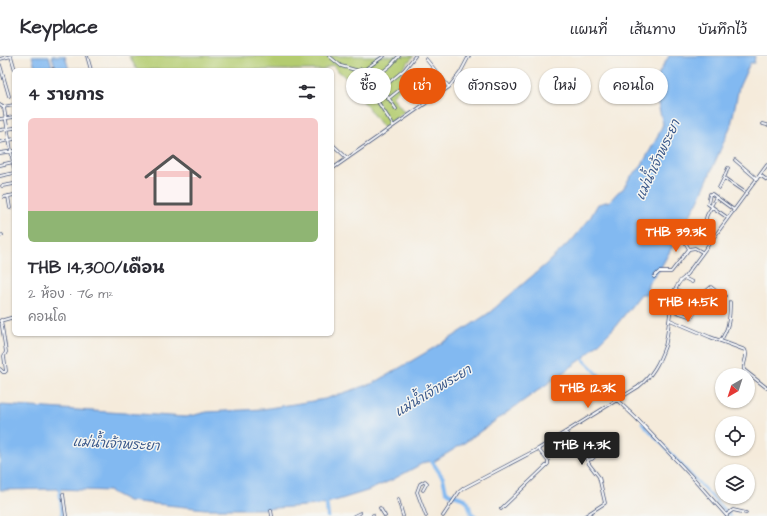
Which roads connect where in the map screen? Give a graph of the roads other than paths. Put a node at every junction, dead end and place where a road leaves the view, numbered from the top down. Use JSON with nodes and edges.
{"nodes":[{"id":1,"x":11,"y":56,"type":"edge"},
{"id":2,"x":87,"y":56,"type":"edge"},
{"id":3,"x":329,"y":56,"type":"edge"},
{"id":4,"x":384,"y":56,"type":"edge"},
{"id":5,"x":399,"y":56,"type":"edge"},
{"id":6,"x":415,"y":56,"type":"edge"},
{"id":7,"x":469,"y":56,"type":"edge"},
{"id":8,"x":0,"y":59,"type":"edge"},
{"id":9,"x":426,"y":59,"type":"dead end"},
{"id":10,"x":0,"y":65,"type":"edge"},
{"id":11,"x":14,"y":68,"type":"edge"},
{"id":12,"x":90,"y":68,"type":"edge"},
{"id":13,"x":348,"y":68,"type":"edge"},
{"id":14,"x":367,"y":68,"type":"edge"},
{"id":15,"x":387,"y":68,"type":"edge"},
{"id":16,"x":391,"y":81,"type":"edge"},
{"id":17,"x":449,"y":87,"type":"junction"},
{"id":18,"x":399,"y":90,"type":"edge"},
{"id":19,"x":9,"y":96,"type":"dead end"},
{"id":20,"x":391,"y":97,"type":"edge"},
{"id":21,"x":391,"y":103,"type":"edge"},
{"id":22,"x":380,"y":104,"type":"edge"},
{"id":23,"x":0,"y":105,"type":"edge"},
{"id":24,"x":12,"y":105,"type":"edge"},
{"id":25,"x":3,"y":107,"type":"junction"},
{"id":26,"x":396,"y":109,"type":"dead end"},
{"id":27,"x":12,"y":117,"type":"edge"},
{"id":28,"x":6,"y":118,"type":"junction"},
{"id":29,"x":0,"y":119,"type":"edge"},
{"id":30,"x":763,"y":124,"type":"dead end"},
{"id":31,"x":393,"y":125,"type":"junction"},
{"id":32,"x":767,"y":126,"type":"edge"},
{"id":33,"x":12,"y":128,"type":"edge"},
{"id":34,"x":7,"y":129,"type":"junction"},
{"id":35,"x":0,"y":130,"type":"edge"},
{"id":36,"x":12,"y":139,"type":"edge"},
{"id":37,"x":9,"y":140,"type":"junction"},
{"id":38,"x":0,"y":142,"type":"edge"},
{"id":39,"x":334,"y":146,"type":"edge"},
{"id":40,"x":12,"y":148,"type":"edge"},
{"id":41,"x":12,"y":151,"type":"edge"},
{"id":42,"x":0,"y":153,"type":"edge"},
{"id":43,"x":347,"y":158,"type":"junction"},
{"id":44,"x":735,"y":160,"type":"dead end"},
{"id":45,"x":12,"y":162,"type":"edge"},
{"id":46,"x":0,"y":165,"type":"edge"},
{"id":47,"x":767,"y":165,"type":"edge"},
{"id":48,"x":334,"y":168,"type":"edge"},
{"id":49,"x":728,"y":168,"type":"dead end"},
{"id":50,"x":12,"y":173,"type":"edge"},
{"id":51,"x":760,"y":174,"type":"junction"},
{"id":52,"x":0,"y":176,"type":"edge"},
{"id":53,"x":724,"y":178,"type":"junction"},
{"id":54,"x":757,"y":179,"type":"junction"},
{"id":55,"x":767,"y":180,"type":"edge"},
{"id":56,"x":12,"y":184,"type":"edge"},
{"id":57,"x":2,"y":186,"type":"dead end"},
{"id":58,"x":719,"y":188,"type":"dead end"},
{"id":59,"x":746,"y":194,"type":"junction"},
{"id":60,"x":12,"y":195,"type":"edge"},
{"id":61,"x":8,"y":196,"type":"junction"},
{"id":62,"x":4,"y":197,"type":"dead end"},
{"id":63,"x":716,"y":197,"type":"junction"},
{"id":64,"x":712,"y":207,"type":"junction"},
{"id":65,"x":10,"y":208,"type":"dead end"},
{"id":66,"x":734,"y":210,"type":"junction"},
{"id":67,"x":728,"y":218,"type":"junction"},
{"id":68,"x":688,"y":236,"type":"dead end"},
{"id":69,"x":715,"y":236,"type":"junction"},
{"id":70,"x":689,"y":249,"type":"junction"},
{"id":71,"x":702,"y":252,"type":"junction"},
{"id":72,"x":654,"y":277,"type":"dead end"},
{"id":73,"x":684,"y":278,"type":"junction"},
{"id":74,"x":692,"y":282,"type":"dead end"},
{"id":75,"x":676,"y":289,"type":"junction"},
{"id":76,"x":725,"y":296,"type":"dead end"},
{"id":77,"x":730,"y":302,"type":"dead end"},
{"id":78,"x":671,"y":310,"type":"junction"},
{"id":79,"x":696,"y":310,"type":"dead end"},
{"id":80,"x":12,"y":317,"type":"edge"},
{"id":81,"x":0,"y":320,"type":"edge"},
{"id":82,"x":670,"y":320,"type":"junction"},
{"id":83,"x":720,"y":341,"type":"junction"},
{"id":84,"x":0,"y":369,"type":"edge"},
{"id":85,"x":767,"y":388,"type":"edge"},
{"id":86,"x":617,"y":400,"type":"junction"},
{"id":87,"x":565,"y":432,"type":"junction"},
{"id":88,"x":549,"y":442,"type":"junction"},
{"id":89,"x":576,"y":445,"type":"junction"},
{"id":90,"x":605,"y":446,"type":"dead end"},
{"id":91,"x":538,"y":449,"type":"junction"},
{"id":92,"x":588,"y":460,"type":"junction"},
{"id":93,"x":423,"y":490,"type":"dead end"},
{"id":94,"x":63,"y":494,"type":"dead end"},
{"id":95,"x":398,"y":499,"type":"dead end"},
{"id":96,"x":380,"y":508,"type":"dead end"},
{"id":97,"x":501,"y":509,"type":"dead end"},
{"id":98,"x":271,"y":510,"type":"dead end"},
{"id":99,"x":360,"y":513,"type":"dead end"},
{"id":100,"x":746,"y":513,"type":"dead end"},
{"id":101,"x":66,"y":516,"type":"edge"},
{"id":102,"x":272,"y":516,"type":"edge"},
{"id":103,"x":354,"y":516,"type":"edge"},
{"id":104,"x":385,"y":516,"type":"edge"},
{"id":105,"x":403,"y":516,"type":"edge"},
{"id":106,"x":426,"y":516,"type":"edge"},
{"id":107,"x":443,"y":516,"type":"edge"},
{"id":108,"x":585,"y":516,"type":"edge"},
{"id":109,"x":727,"y":516,"type":"edge"}],
"edges":[{"from":1,"to":8,"type":"street"},
{"from":1,"to":11,"type":"street"},
{"from":2,"to":12,"type":"street"},
{"from":3,"to":13,"type":"street"},
{"from":4,"to":14,"type":"street"},
{"from":5,"to":15,"type":"street"},
{"from":6,"to":16,"type":"street"},
{"from":7,"to":17,"type":"street"},
{"from":9,"to":17,"type":"street"},
{"from":10,"to":19,"type":"street"},
{"from":17,"to":31,"type":"street"},
{"from":18,"to":20,"type":"street"},
{"from":21,"to":26,"type":"street"},
{"from":22,"to":31,"type":"street"},
{"from":23,"to":25,"type":"street"},
{"from":24,"to":25,"type":"street"},
{"from":25,"to":28,"type":"street"},
{"from":27,"to":28,"type":"street"},
{"from":28,"to":29,"type":"street"},
{"from":28,"to":34,"type":"street"},
{"from":30,"to":32,"type":"street"},
{"from":31,"to":43,"type":"street"},
{"from":33,"to":34,"type":"street"},
{"from":34,"to":35,"type":"street"},
{"from":34,"to":37,"type":"street"},
{"from":36,"to":37,"type":"street"},
{"from":37,"to":38,"type":"street"},
{"from":37,"to":40,"type":"street"},
{"from":39,"to":43,"type":"street"},
{"from":41,"to":42,"type":"street"},
{"from":43,"to":48,"type":"street"},
{"from":44,"to":54,"type":"street"},
{"from":45,"to":46,"type":"street"},
{"from":47,"to":51,"type":"street"},
{"from":49,"to":53,"type":"street"},
{"from":50,"to":52,"type":"street"},
{"from":51,"to":54,"type":"street"},
{"from":51,"to":55,"type":"street"},
{"from":53,"to":58,"type":"street"},
{"from":53,"to":59,"type":"street"},
{"from":54,"to":59,"type":"street"},
{"from":56,"to":57,"type":"street"},
{"from":59,"to":66,"type":"street"},
{"from":60,"to":61,"type":"street"},
{"from":61,"to":62,"type":"street"},
{"from":61,"to":65,"type":"street"},
{"from":63,"to":64,"type":"street"},
{"from":63,"to":64,"type":"street"},
{"from":63,"to":66,"type":"street"},
{"from":64,"to":67,"type":"street"},
{"from":64,"to":69,"type":"street"},
{"from":66,"to":67,"type":"street"},
{"from":67,"to":69,"type":"street"},
{"from":68,"to":70,"type":"street"},
{"from":69,"to":71,"type":"street"},
{"from":70,"to":71,"type":"street"},
{"from":70,"to":72,"type":"street"},
{"from":71,"to":73,"type":"street"},
{"from":73,"to":74,"type":"street"},
{"from":73,"to":75,"type":"street"},
{"from":75,"to":76,"type":"street"},
{"from":75,"to":78,"type":"street"},
{"from":77,"to":83,"type":"street"},
{"from":78,"to":79,"type":"street"},
{"from":78,"to":82,"type":"street"},
{"from":80,"to":81,"type":"street"},
{"from":81,"to":84,"type":"street"},
{"from":82,"to":83,"type":"street"},
{"from":82,"to":86,"type":"street"},
{"from":83,"to":85,"type":"street"},
{"from":86,"to":87,"type":"street"},
{"from":86,"to":109,"type":"street"},
{"from":87,"to":88,"type":"street"},
{"from":87,"to":89,"type":"street"},
{"from":88,"to":89,"type":"street"},
{"from":88,"to":91,"type":"street"},
{"from":89,"to":92,"type":"street"},
{"from":90,"to":92,"type":"street"},
{"from":91,"to":97,"type":"street"},
{"from":91,"to":107,"type":"street"},
{"from":92,"to":108,"type":"street"},
{"from":93,"to":106,"type":"street"},
{"from":94,"to":101,"type":"street"},
{"from":95,"to":105,"type":"street"},
{"from":96,"to":104,"type":"street"},
{"from":98,"to":102,"type":"street"},
{"from":99,"to":103,"type":"street"},
{"from":100,"to":109,"type":"street"}]}
